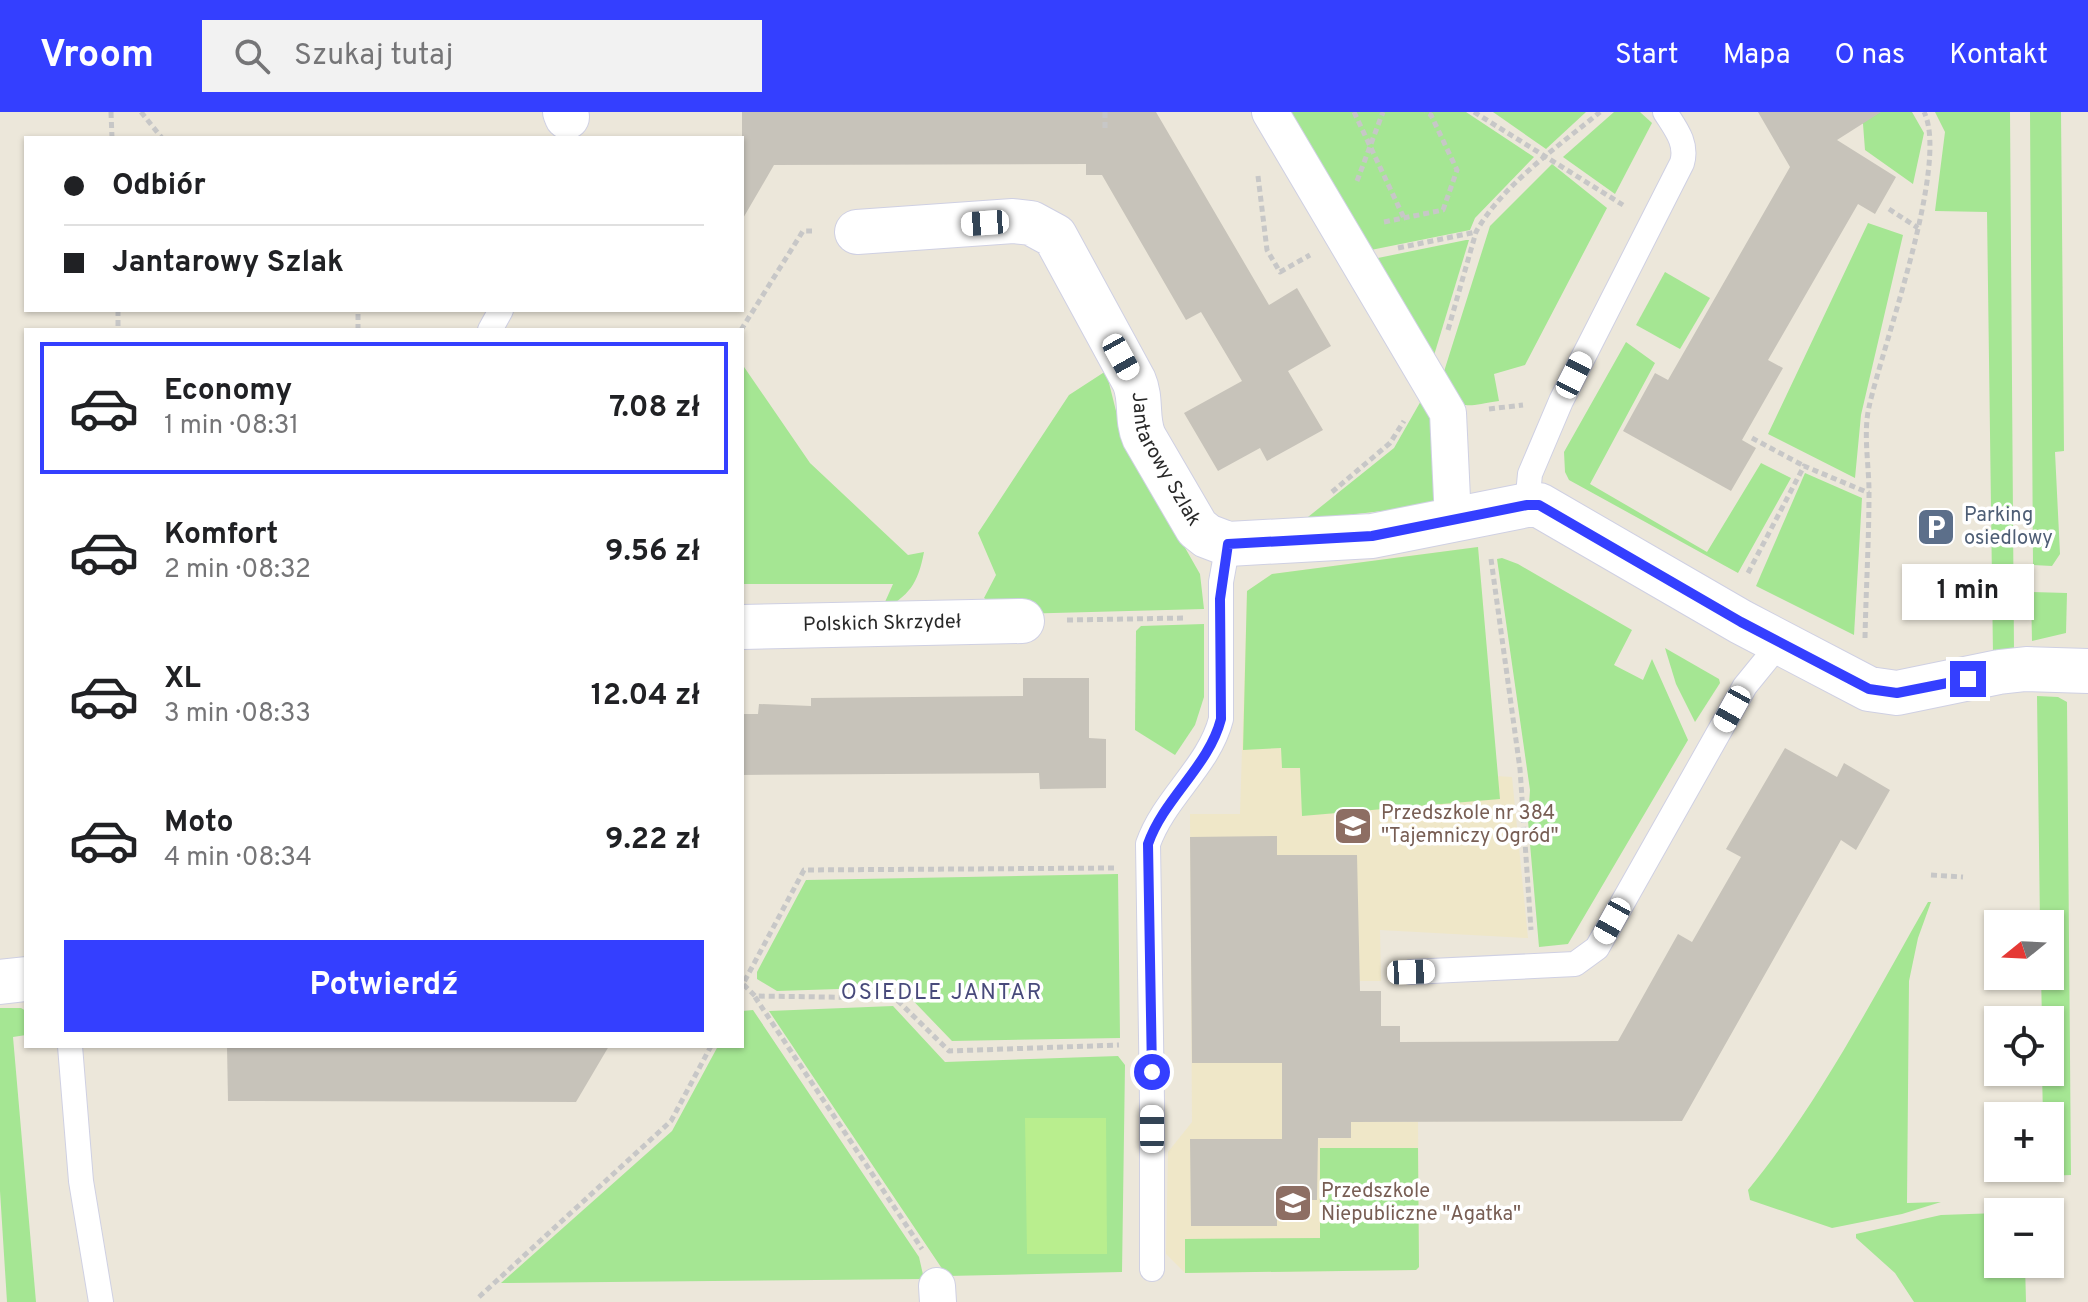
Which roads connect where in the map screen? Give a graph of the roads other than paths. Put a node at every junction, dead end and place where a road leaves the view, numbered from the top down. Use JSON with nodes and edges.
{"nodes":[{"id":1,"x":1270,"y":112,"type":"edge"},
{"id":2,"x":1665,"y":112,"type":"edge"},
{"id":3,"x":857,"y":232,"type":"road end"},
{"id":4,"x":1491,"y":513,"type":"junction"},
{"id":5,"x":1228,"y":544,"type":"junction"},
{"id":6,"x":1022,"y":621,"type":"road end"},
{"id":7,"x":744,"y":627,"type":"edge"},
{"id":8,"x":1780,"y":643,"type":"junction"},
{"id":9,"x":2088,"y":671,"type":"edge"},
{"id":10,"x":1411,"y":972,"type":"dead end"},
{"id":11,"x":24,"y":979,"type":"edge"},
{"id":12,"x":0,"y":982,"type":"edge"},
{"id":13,"x":70,"y":1048,"type":"edge"},
{"id":14,"x":1152,"y":1269,"type":"dead end"},
{"id":15,"x":101,"y":1302,"type":"edge"}],
"edges":[{"from":1,"to":4,"type":"street"},
{"from":2,"to":4,"type":"lane"},
{"from":3,"to":5,"type":"street","name":"Jantarowy Szlak"},
{"from":4,"to":5,"type":"street"},
{"from":4,"to":8,"type":"street"},
{"from":5,"to":14,"type":"lane"},
{"from":6,"to":7,"type":"street","name":"Polskich Skrzydeł"},
{"from":8,"to":9,"type":"street"},
{"from":8,"to":10,"type":"lane"},
{"from":11,"to":12,"type":"street"},
{"from":13,"to":15,"type":"lane"}]}
